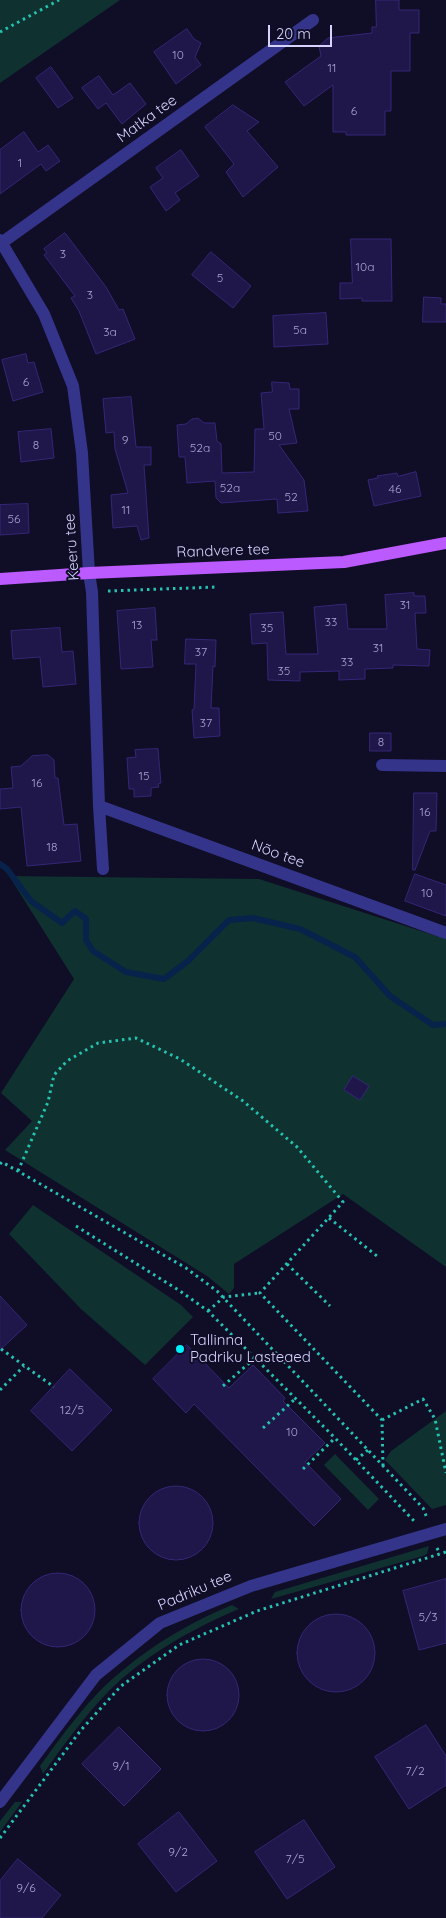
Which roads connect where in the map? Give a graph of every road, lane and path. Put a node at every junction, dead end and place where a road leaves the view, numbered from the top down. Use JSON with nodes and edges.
{"nodes":[{"id":1,"x":59,"y":0,"type":"edge"},
{"id":2,"x":313,"y":20,"type":"dead end"},
{"id":3,"x":0,"y":32,"type":"edge"},
{"id":4,"x":1,"y":242,"type":"edge"},
{"id":5,"x":446,"y":543,"type":"edge"},
{"id":6,"x":89,"y":574,"type":"junction"},
{"id":7,"x":0,"y":579,"type":"edge"},
{"id":8,"x":382,"y":764,"type":"dead end"},
{"id":9,"x":446,"y":766,"type":"edge"},
{"id":10,"x":99,"y":806,"type":"junction"},
{"id":11,"x":103,"y":869,"type":"dead end"},
{"id":12,"x":446,"y":932,"type":"edge"},
{"id":13,"x":0,"y":1164,"type":"edge"},
{"id":14,"x":18,"y":1171,"type":"junction"},
{"id":15,"x":329,"y":1218,"type":"junction"},
{"id":16,"x":76,"y":1226,"type":"dead end"},
{"id":17,"x":377,"y":1256,"type":"dead end"},
{"id":18,"x":287,"y":1264,"type":"junction"},
{"id":19,"x":260,"y":1293,"type":"junction"},
{"id":20,"x":224,"y":1297,"type":"junction"},
{"id":21,"x":330,"y":1306,"type":"dead end"},
{"id":22,"x":208,"y":1311,"type":"junction"},
{"id":23,"x":1,"y":1349,"type":"dead end"},
{"id":24,"x":255,"y":1358,"type":"junction"},
{"id":25,"x":24,"y":1366,"type":"junction"},
{"id":26,"x":223,"y":1386,"type":"dead end"},
{"id":27,"x":54,"y":1387,"type":"dead end"},
{"id":28,"x":0,"y":1390,"type":"edge"},
{"id":29,"x":295,"y":1399,"type":"junction"},
{"id":30,"x":382,"y":1420,"type":"junction"},
{"id":31,"x":263,"y":1428,"type":"dead end"},
{"id":32,"x":335,"y":1438,"type":"junction"},
{"id":33,"x":368,"y":1450,"type":"junction"},
{"id":34,"x":356,"y":1460,"type":"junction"},
{"id":35,"x":383,"y":1466,"type":"junction"},
{"id":36,"x":303,"y":1470,"type":"dead end"},
{"id":37,"x":446,"y":1473,"type":"edge"},
{"id":38,"x":415,"y":1523,"type":"dead end"},
{"id":39,"x":446,"y":1529,"type":"edge"},
{"id":40,"x":433,"y":1534,"type":"junction"},
{"id":41,"x":446,"y":1552,"type":"edge"},
{"id":42,"x":440,"y":1554,"type":"junction"},
{"id":43,"x":0,"y":1802,"type":"edge"},
{"id":44,"x":0,"y":1838,"type":"edge"}],
"edges":[{"from":1,"to":3,"type":"path"},
{"from":2,"to":4,"type":"street","name":"Matka tee"},
{"from":4,"to":6,"type":"street","name":"Keeru tee"},
{"from":5,"to":6,"type":"main road","name":"Randvere tee"},
{"from":6,"to":7,"type":"main road","name":"Randvere tee"},
{"from":6,"to":10,"type":"street","name":"Keeru tee"},
{"from":8,"to":9,"type":"street"},
{"from":10,"to":11,"type":"street","name":"Keeru tee"},
{"from":10,"to":12,"type":"street","name":"Nõo tee"},
{"from":13,"to":14,"type":"path"},
{"from":14,"to":15,"type":"path"},
{"from":14,"to":20,"type":"path"},
{"from":15,"to":17,"type":"path"},
{"from":15,"to":18,"type":"path"},
{"from":16,"to":22,"type":"path"},
{"from":18,"to":19,"type":"path"},
{"from":18,"to":21,"type":"path"},
{"from":19,"to":20,"type":"path"},
{"from":19,"to":30,"type":"path"},
{"from":20,"to":22,"type":"path"},
{"from":20,"to":33,"type":"path"},
{"from":22,"to":24,"type":"path"},
{"from":23,"to":25,"type":"path"},
{"from":24,"to":26,"type":"path"},
{"from":24,"to":29,"type":"path"},
{"from":25,"to":27,"type":"path"},
{"from":25,"to":28,"type":"path"},
{"from":29,"to":31,"type":"path"},
{"from":29,"to":32,"type":"path"},
{"from":30,"to":35,"type":"path"},
{"from":30,"to":37,"type":"path"},
{"from":32,"to":34,"type":"path"},
{"from":32,"to":36,"type":"path"},
{"from":33,"to":34,"type":"path"},
{"from":33,"to":35,"type":"path"},
{"from":34,"to":38,"type":"path"},
{"from":35,"to":40,"type":"path"},
{"from":39,"to":40,"type":"street","name":"Padriku tee"},
{"from":40,"to":42,"type":"path"},
{"from":40,"to":43,"type":"street","name":"Padriku tee"},
{"from":41,"to":42,"type":"path"},
{"from":42,"to":44,"type":"path"}]}
